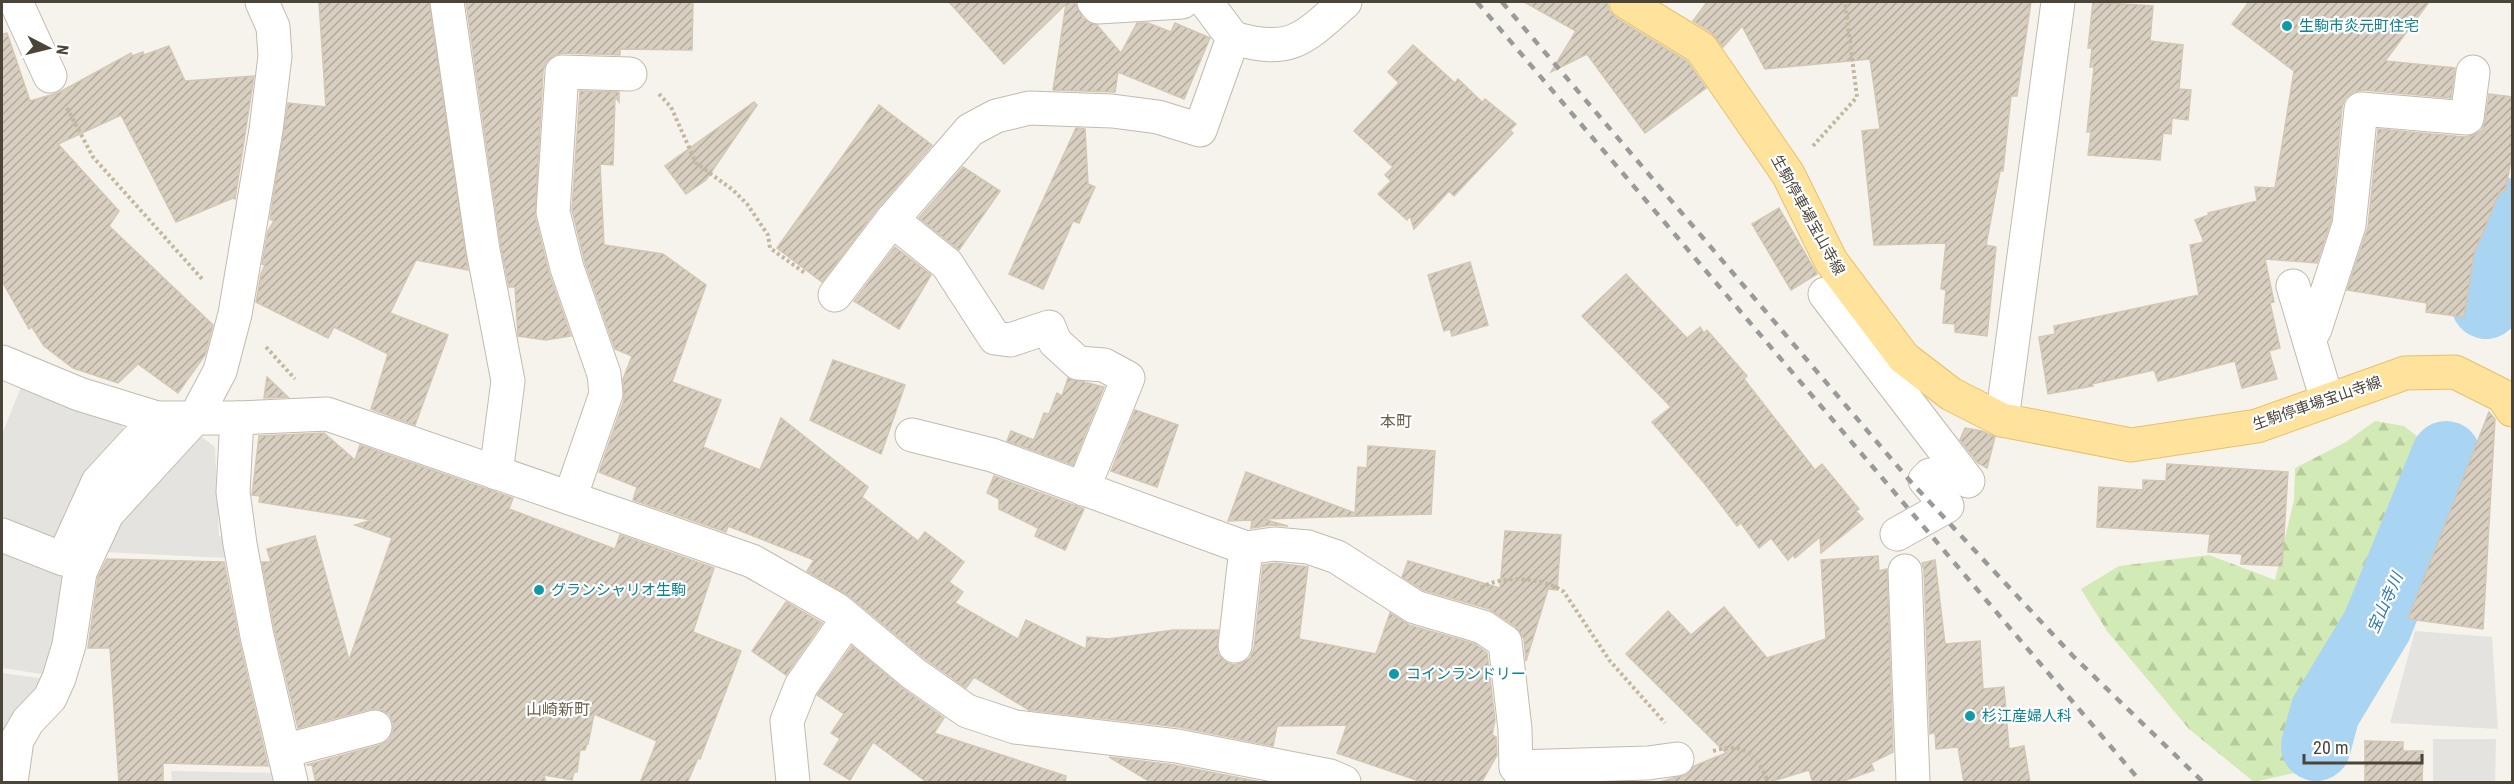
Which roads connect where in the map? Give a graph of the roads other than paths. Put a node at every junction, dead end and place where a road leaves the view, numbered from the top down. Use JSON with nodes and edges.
{"nodes":[{"id":1,"x":16,"y":2,"type":"edge"},
{"id":2,"x":262,"y":2,"type":"edge"},
{"id":3,"x":447,"y":2,"type":"edge"},
{"id":4,"x":1094,"y":2,"type":"edge"},
{"id":5,"x":1182,"y":2,"type":"edge"},
{"id":6,"x":1206,"y":2,"type":"edge"},
{"id":7,"x":1346,"y":2,"type":"edge"},
{"id":8,"x":1626,"y":2,"type":"edge"},
{"id":9,"x":2058,"y":2,"type":"edge"},
{"id":10,"x":1233,"y":38,"type":"junction"},
{"id":11,"x":2474,"y":72,"type":"dead end"},
{"id":12,"x":630,"y":74,"type":"road end"},
{"id":13,"x":50,"y":76,"type":"road end"},
{"id":14,"x":892,"y":220,"type":"junction"},
{"id":15,"x":2293,"y":286,"type":"dead end"},
{"id":16,"x":1825,"y":294,"type":"dead end"},
{"id":17,"x":835,"y":295,"type":"road end"},
{"id":18,"x":2310,"y":338,"type":"junction"},
{"id":19,"x":2,"y":362,"type":"edge"},
{"id":20,"x":2327,"y":400,"type":"junction"},
{"id":21,"x":2512,"y":410,"type":"edge"},
{"id":22,"x":157,"y":418,"type":"junction"},
{"id":23,"x":195,"y":418,"type":"junction"},
{"id":24,"x":237,"y":418,"type":"junction"},
{"id":25,"x":2002,"y":420,"type":"junction"},
{"id":26,"x":912,"y":435,"type":"dead end"},
{"id":27,"x":496,"y":473,"type":"junction"},
{"id":28,"x":1930,"y":476,"type":"dead end"},
{"id":29,"x":1968,"y":481,"type":"dead end"},
{"id":30,"x":1083,"y":489,"type":"junction"},
{"id":31,"x":570,"y":498,"type":"junction"},
{"id":32,"x":1897,"y":534,"type":"dead end"},
{"id":33,"x":2,"y":535,"type":"edge"},
{"id":34,"x":1246,"y":548,"type":"junction"},
{"id":35,"x":1905,"y":571,"type":"dead end"},
{"id":36,"x":847,"y":620,"type":"junction"},
{"id":37,"x":1235,"y":646,"type":"dead end"},
{"id":38,"x":375,"y":727,"type":"dead end"},
{"id":39,"x":284,"y":751,"type":"junction"},
{"id":40,"x":1677,"y":759,"type":"road end"},
{"id":41,"x":1521,"y":775,"type":"edge"},
{"id":42,"x":11,"y":783,"type":"edge"},
{"id":43,"x":291,"y":783,"type":"edge"},
{"id":44,"x":793,"y":783,"type":"edge"},
{"id":45,"x":1344,"y":783,"type":"edge"},
{"id":46,"x":1913,"y":783,"type":"edge"}],
"edges":[{"from":1,"to":13,"type":"street"},
{"from":2,"to":23,"type":"street"},
{"from":3,"to":27,"type":"street"},
{"from":4,"to":5,"type":"street"},
{"from":6,"to":10,"type":"street"},
{"from":7,"to":10,"type":"street"},
{"from":8,"to":25,"type":"main road","name":"生駒停車場宝山寺線"},
{"from":9,"to":25,"type":"street"},
{"from":10,"to":14,"type":"street"},
{"from":11,"to":18,"type":"street"},
{"from":12,"to":31,"type":"street"},
{"from":14,"to":17,"type":"street"},
{"from":14,"to":30,"type":"street"},
{"from":15,"to":18,"type":"street"},
{"from":16,"to":29,"type":"street"},
{"from":18,"to":20,"type":"street"},
{"from":19,"to":22,"type":"street"},
{"from":20,"to":21,"type":"main road","name":"生駒停車場宝山寺線"},
{"from":20,"to":25,"type":"main road","name":"生駒停車場宝山寺線"},
{"from":22,"to":23,"type":"street"},
{"from":22,"to":33,"type":"street"},
{"from":23,"to":24,"type":"street"},
{"from":23,"to":42,"type":"street"},
{"from":24,"to":27,"type":"street"},
{"from":24,"to":39,"type":"street"},
{"from":26,"to":30,"type":"street"},
{"from":27,"to":31,"type":"street"},
{"from":28,"to":32,"type":"street"},
{"from":30,"to":34,"type":"street"},
{"from":31,"to":36,"type":"street"},
{"from":34,"to":37,"type":"street"},
{"from":34,"to":41,"type":"street"},
{"from":35,"to":46,"type":"street"},
{"from":36,"to":44,"type":"street"},
{"from":36,"to":45,"type":"street"},
{"from":38,"to":39,"type":"street"},
{"from":39,"to":43,"type":"street"},
{"from":40,"to":41,"type":"street"}]}
